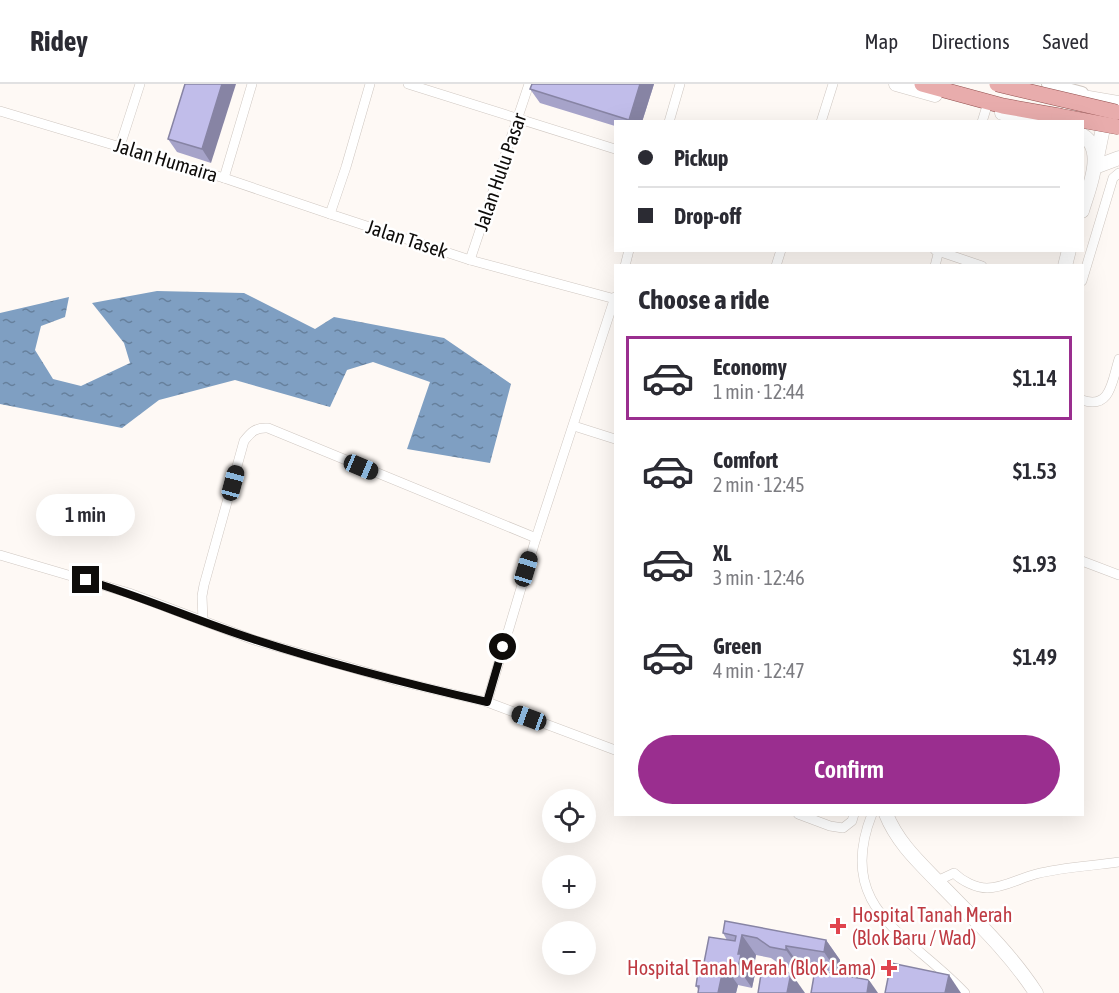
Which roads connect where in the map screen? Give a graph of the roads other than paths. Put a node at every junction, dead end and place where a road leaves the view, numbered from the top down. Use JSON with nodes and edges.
{"nodes":[{"id":1,"x":140,"y":84,"type":"edge"},
{"id":2,"x":252,"y":84,"type":"edge"},
{"id":3,"x":370,"y":84,"type":"edge"},
{"id":4,"x":408,"y":84,"type":"edge"},
{"id":5,"x":529,"y":84,"type":"edge"},
{"id":6,"x":680,"y":84,"type":"edge"},
{"id":7,"x":833,"y":84,"type":"edge"},
{"id":8,"x":896,"y":84,"type":"edge"},
{"id":9,"x":922,"y":84,"type":"edge"},
{"id":10,"x":952,"y":84,"type":"edge"},
{"id":11,"x":997,"y":84,"type":"edge"},
{"id":12,"x":1025,"y":84,"type":"edge"},
{"id":13,"x":1048,"y":84,"type":"edge"},
{"id":14,"x":1062,"y":94,"type":"junction"},
{"id":15,"x":1117,"y":106,"type":"edge"},
{"id":16,"x":0,"y":111,"type":"edge"},
{"id":17,"x":984,"y":115,"type":"edge"},
{"id":18,"x":1034,"y":116,"type":"edge"},
{"id":19,"x":518,"y":119,"type":"junction"},
{"id":20,"x":670,"y":120,"type":"edge"},
{"id":21,"x":823,"y":120,"type":"edge"},
{"id":22,"x":1065,"y":120,"type":"edge"},
{"id":23,"x":1084,"y":122,"type":"edge"},
{"id":24,"x":1119,"y":127,"type":"edge"},
{"id":25,"x":1084,"y":136,"type":"edge"},
{"id":26,"x":120,"y":146,"type":"junction"},
{"id":27,"x":614,"y":149,"type":"edge"},
{"id":28,"x":1119,"y":158,"type":"edge"},
{"id":29,"x":1095,"y":167,"type":"junction"},
{"id":30,"x":1119,"y":172,"type":"edge"},
{"id":31,"x":224,"y":178,"type":"junction"},
{"id":32,"x":1084,"y":204,"type":"edge"},
{"id":33,"x":330,"y":214,"type":"junction"},
{"id":34,"x":941,"y":252,"type":"edge"},
{"id":35,"x":470,"y":260,"type":"junction"},
{"id":36,"x":976,"y":264,"type":"edge"},
{"id":37,"x":1084,"y":274,"type":"edge"},
{"id":38,"x":614,"y":298,"type":"edge"},
{"id":39,"x":614,"y":301,"type":"edge"},
{"id":40,"x":1119,"y":359,"type":"edge"},
{"id":41,"x":1084,"y":401,"type":"edge"},
{"id":42,"x":574,"y":426,"type":"junction"},
{"id":43,"x":614,"y":439,"type":"edge"},
{"id":44,"x":536,"y":538,"type":"junction"},
{"id":45,"x":0,"y":555,"type":"edge"},
{"id":46,"x":1084,"y":562,"type":"edge"},
{"id":47,"x":1119,"y":575,"type":"edge"},
{"id":48,"x":203,"y":621,"type":"junction"},
{"id":49,"x":487,"y":702,"type":"junction"},
{"id":50,"x":614,"y":750,"type":"edge"},
{"id":51,"x":803,"y":816,"type":"edge"},
{"id":52,"x":853,"y":816,"type":"edge"},
{"id":53,"x":871,"y":816,"type":"edge"},
{"id":54,"x":887,"y":816,"type":"edge"},
{"id":55,"x":1119,"y":862,"type":"edge"},
{"id":56,"x":937,"y":881,"type":"junction"},
{"id":57,"x":965,"y":993,"type":"edge"},
{"id":58,"x":1036,"y":993,"type":"edge"}],
"edges":[{"from":1,"to":26,"type":"street"},
{"from":2,"to":31,"type":"street"},
{"from":3,"to":33,"type":"street"},
{"from":4,"to":19,"type":"street"},
{"from":5,"to":19,"type":"street","name":"Jalan Hulu Pasar"},
{"from":6,"to":20,"type":"street"},
{"from":7,"to":21,"type":"street"},
{"from":8,"to":17,"type":"main road"},
{"from":9,"to":18,"type":"main road"},
{"from":10,"to":18,"type":"main road"},
{"from":11,"to":15,"type":"main road","bridge":true},
{"from":12,"to":14,"type":"main road"},
{"from":13,"to":15,"type":"street"},
{"from":14,"to":15,"type":"main road"},
{"from":14,"to":29,"type":"main road"},
{"from":16,"to":26,"type":"street","name":"Jalan Humaira"},
{"from":17,"to":18,"type":"main road"},
{"from":18,"to":22,"type":"main road","bridge":true},
{"from":19,"to":27,"type":"street"},
{"from":19,"to":35,"type":"street","name":"Jalan Hulu Pasar"},
{"from":23,"to":24,"type":"main road","bridge":true},
{"from":25,"to":29,"type":"main road"},
{"from":26,"to":31,"type":"street","name":"Jalan Humaira"},
{"from":28,"to":29,"type":"main road"},
{"from":29,"to":32,"type":"main road"},
{"from":30,"to":37,"type":"street"},
{"from":31,"to":33,"type":"street","name":"Jalan Humaira"},
{"from":33,"to":35,"type":"street","name":"Jalan Tasek"},
{"from":34,"to":36,"type":"street"},
{"from":35,"to":38,"type":"street","name":"Jalan Tasek"},
{"from":39,"to":42,"type":"street"},
{"from":40,"to":41,"type":"street"},
{"from":42,"to":43,"type":"street"},
{"from":42,"to":44,"type":"street"},
{"from":44,"to":48,"type":"street"},
{"from":44,"to":49,"type":"street"},
{"from":45,"to":48,"type":"street"},
{"from":46,"to":47,"type":"street"},
{"from":48,"to":49,"type":"street"},
{"from":49,"to":50,"type":"street"},
{"from":51,"to":52,"type":"street"},
{"from":53,"to":57,"type":"street"},
{"from":54,"to":56,"type":"main road"},
{"from":55,"to":56,"type":"street"},
{"from":56,"to":58,"type":"main road"}]}
